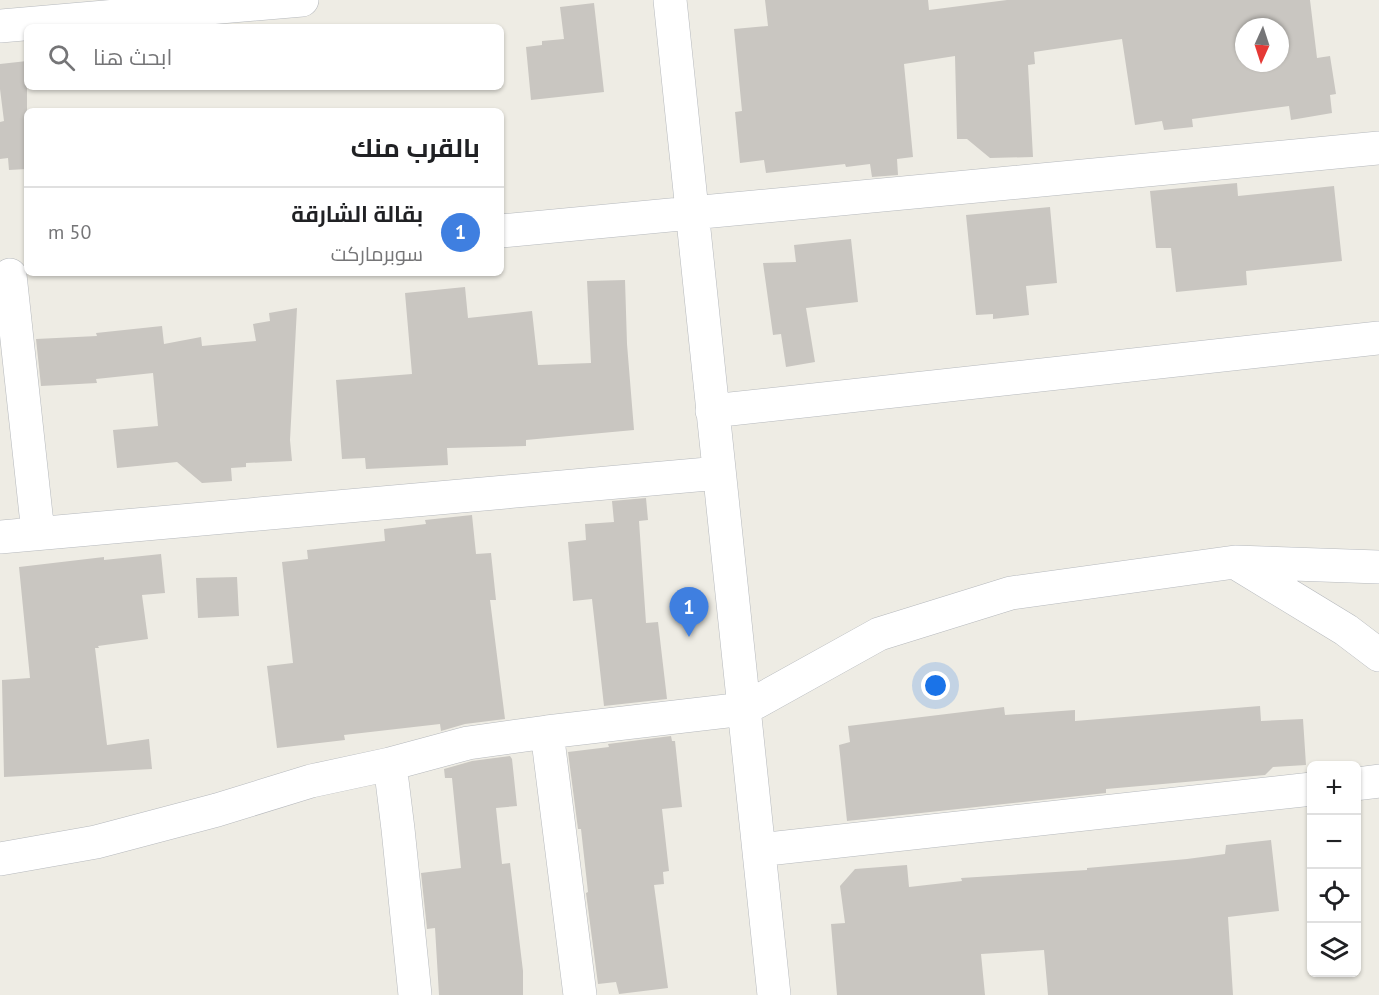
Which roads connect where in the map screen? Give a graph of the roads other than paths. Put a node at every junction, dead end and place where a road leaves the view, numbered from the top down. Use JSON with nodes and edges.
{"nodes":[{"id":1,"x":302,"y":0,"type":"edge"},
{"id":2,"x":670,"y":0,"type":"edge"},
{"id":3,"x":0,"y":26,"type":"edge"},
{"id":4,"x":1379,"y":148,"type":"edge"},
{"id":5,"x":691,"y":214,"type":"junction"},
{"id":6,"x":504,"y":231,"type":"edge"},
{"id":7,"x":14,"y":275,"type":"edge"},
{"id":8,"x":1379,"y":338,"type":"edge"},
{"id":9,"x":712,"y":411,"type":"junction"},
{"id":10,"x":719,"y":473,"type":"junction"},
{"id":11,"x":38,"y":533,"type":"junction"},
{"id":12,"x":0,"y":537,"type":"edge"},
{"id":13,"x":1235,"y":562,"type":"junction"},
{"id":14,"x":1379,"y":567,"type":"edge"},
{"id":15,"x":1379,"y":655,"type":"edge"},
{"id":16,"x":744,"y":709,"type":"junction"},
{"id":17,"x":547,"y":732,"type":"junction"},
{"id":18,"x":390,"y":764,"type":"junction"},
{"id":19,"x":1379,"y":781,"type":"edge"},
{"id":20,"x":1361,"y":783,"type":"edge"},
{"id":21,"x":1307,"y":789,"type":"edge"},
{"id":22,"x":759,"y":850,"type":"junction"},
{"id":23,"x":0,"y":859,"type":"edge"},
{"id":24,"x":415,"y":995,"type":"edge"},
{"id":25,"x":580,"y":995,"type":"edge"},
{"id":26,"x":774,"y":995,"type":"edge"}],
"edges":[{"from":1,"to":3,"type":"street"},
{"from":2,"to":5,"type":"street"},
{"from":4,"to":5,"type":"street"},
{"from":5,"to":6,"type":"street"},
{"from":5,"to":9,"type":"street"},
{"from":7,"to":11,"type":"street"},
{"from":8,"to":9,"type":"street"},
{"from":9,"to":10,"type":"street"},
{"from":10,"to":11,"type":"street"},
{"from":10,"to":16,"type":"street"},
{"from":11,"to":12,"type":"street"},
{"from":13,"to":14,"type":"street"},
{"from":13,"to":15,"type":"street"},
{"from":13,"to":16,"type":"street"},
{"from":16,"to":17,"type":"street"},
{"from":16,"to":22,"type":"street"},
{"from":17,"to":18,"type":"street"},
{"from":17,"to":25,"type":"street"},
{"from":18,"to":23,"type":"street"},
{"from":18,"to":24,"type":"street"},
{"from":19,"to":20,"type":"street"},
{"from":21,"to":22,"type":"street"},
{"from":22,"to":26,"type":"street"}]}
